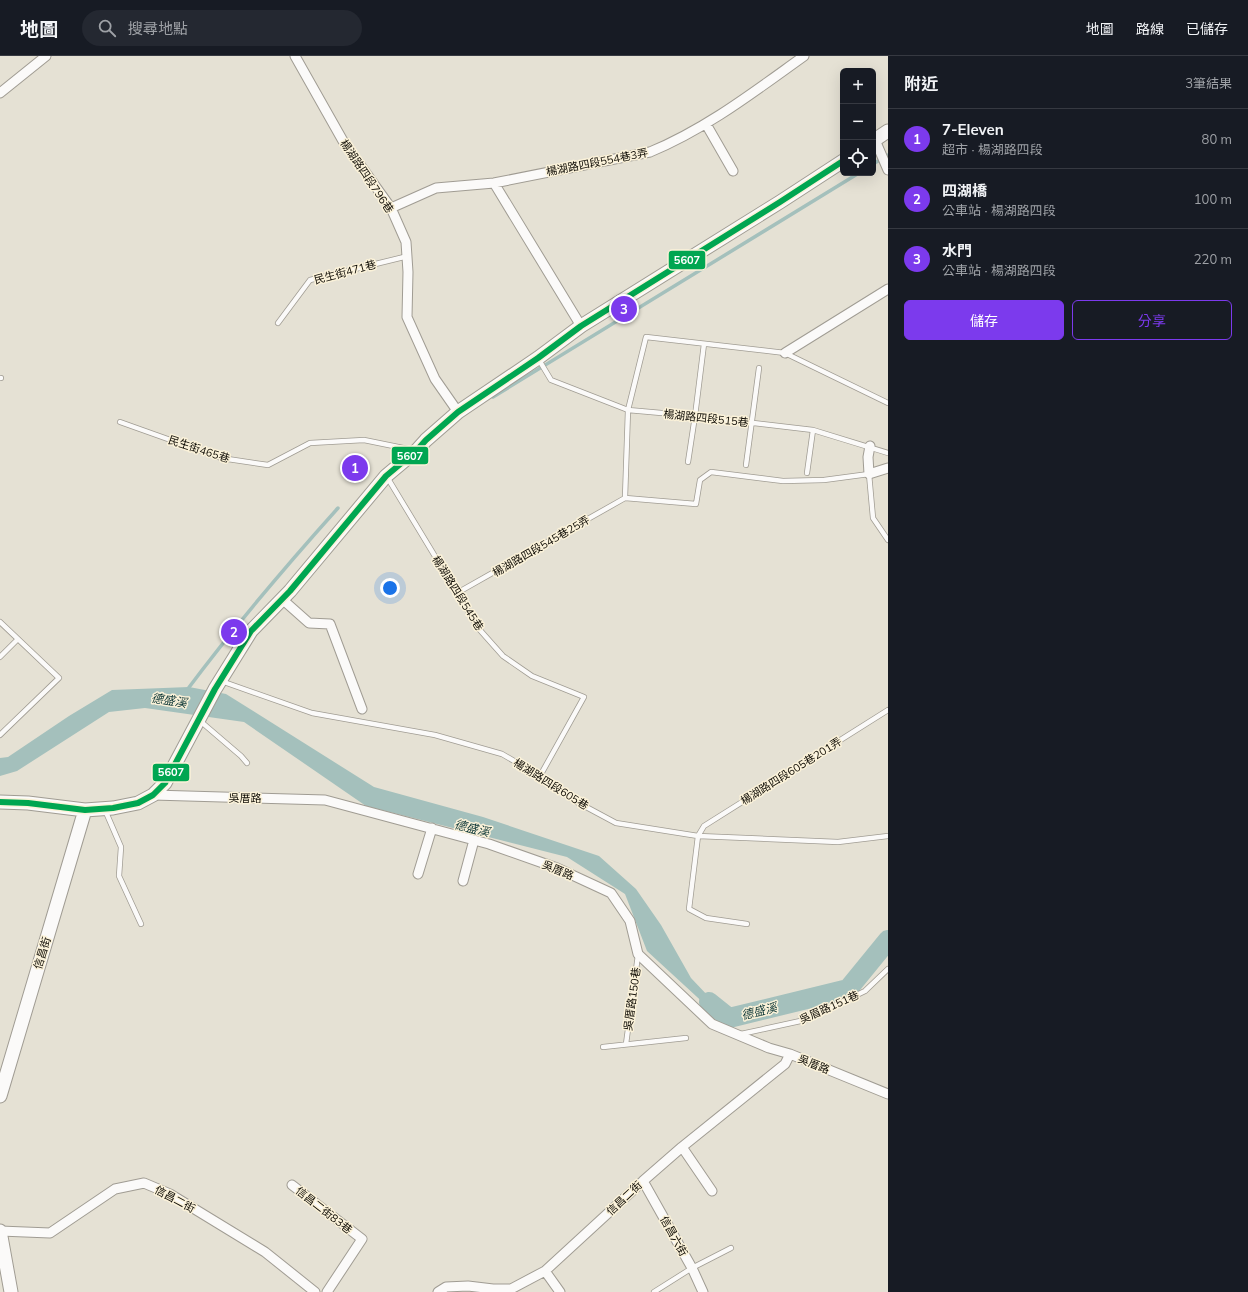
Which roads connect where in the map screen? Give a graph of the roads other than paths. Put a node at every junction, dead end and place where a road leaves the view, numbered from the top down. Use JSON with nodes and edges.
{"nodes":[{"id":1,"x":46,"y":56,"type":"edge"},
{"id":2,"x":295,"y":56,"type":"edge"},
{"id":3,"x":804,"y":56,"type":"edge"},
{"id":4,"x":0,"y":93,"type":"edge"},
{"id":5,"x":706,"y":124,"type":"junction"},
{"id":6,"x":888,"y":131,"type":"edge"},
{"id":7,"x":876,"y":144,"type":"edge"},
{"id":8,"x":840,"y":163,"type":"edge"},
{"id":9,"x":887,"y":168,"type":"edge"},
{"id":10,"x":733,"y":172,"type":"dead end"},
{"id":11,"x":494,"y":182,"type":"junction"},
{"id":12,"x":391,"y":208,"type":"junction"},
{"id":13,"x":408,"y":256,"type":"junction"},
{"id":14,"x":888,"y":289,"type":"edge"},
{"id":15,"x":278,"y":323,"type":"dead end"},
{"id":16,"x":581,"y":326,"type":"junction"},
{"id":17,"x":704,"y":344,"type":"junction"},
{"id":18,"x":785,"y":353,"type":"junction"},
{"id":19,"x":538,"y":358,"type":"junction"},
{"id":20,"x":760,"y":368,"type":"dead end"},
{"id":21,"x":888,"y":403,"type":"edge"},
{"id":22,"x":628,"y":410,"type":"junction"},
{"id":23,"x":458,"y":412,"type":"junction"},
{"id":24,"x":695,"y":416,"type":"junction"},
{"id":25,"x":120,"y":422,"type":"dead end"},
{"id":26,"x":752,"y":423,"type":"junction"},
{"id":27,"x":813,"y":430,"type":"junction"},
{"id":28,"x":870,"y":446,"type":"junction"},
{"id":29,"x":416,"y":450,"type":"junction"},
{"id":30,"x":888,"y":453,"type":"edge"},
{"id":31,"x":688,"y":462,"type":"dead end"},
{"id":32,"x":746,"y":465,"type":"dead end"},
{"id":33,"x":888,"y":468,"type":"edge"},
{"id":34,"x":807,"y":473,"type":"dead end"},
{"id":35,"x":869,"y":474,"type":"junction"},
{"id":36,"x":386,"y":476,"type":"junction"},
{"id":37,"x":625,"y":498,"type":"junction"},
{"id":38,"x":888,"y":540,"type":"edge"},
{"id":39,"x":457,"y":594,"type":"junction"},
{"id":40,"x":282,"y":599,"type":"junction"},
{"id":41,"x":0,"y":622,"type":"edge"},
{"id":42,"x":18,"y":640,"type":"junction"},
{"id":43,"x":0,"y":657,"type":"edge"},
{"id":44,"x":217,"y":685,"type":"junction"},
{"id":45,"x":362,"y":709,"type":"dead end"},
{"id":46,"x":888,"y":710,"type":"edge"},
{"id":47,"x":198,"y":719,"type":"junction"},
{"id":48,"x":0,"y":734,"type":"edge"},
{"id":49,"x":247,"y":763,"type":"dead end"},
{"id":50,"x":540,"y":776,"type":"junction"},
{"id":51,"x":152,"y":796,"type":"junction"},
{"id":52,"x":0,"y":802,"type":"edge"},
{"id":53,"x":104,"y":809,"type":"junction"},
{"id":54,"x":85,"y":810,"type":"junction"},
{"id":55,"x":432,"y":828,"type":"junction"},
{"id":56,"x":698,"y":836,"type":"junction"},
{"id":57,"x":888,"y":836,"type":"edge"},
{"id":58,"x":474,"y":840,"type":"junction"},
{"id":59,"x":418,"y":874,"type":"dead end"},
{"id":60,"x":463,"y":881,"type":"dead end"},
{"id":61,"x":141,"y":924,"type":"dead end"},
{"id":62,"x":747,"y":924,"type":"dead end"},
{"id":63,"x":638,"y":954,"type":"junction"},
{"id":64,"x":888,"y":969,"type":"edge"},
{"id":65,"x":739,"y":1035,"type":"junction"},
{"id":66,"x":686,"y":1038,"type":"dead end"},
{"id":67,"x":626,"y":1044,"type":"junction"},
{"id":68,"x":603,"y":1047,"type":"dead end"},
{"id":69,"x":790,"y":1054,"type":"junction"},
{"id":70,"x":888,"y":1094,"type":"edge"},
{"id":71,"x":0,"y":1096,"type":"edge"},
{"id":72,"x":682,"y":1147,"type":"junction"},
{"id":73,"x":643,"y":1181,"type":"junction"},
{"id":74,"x":292,"y":1185,"type":"dead end"},
{"id":75,"x":712,"y":1191,"type":"dead end"},
{"id":76,"x":0,"y":1231,"type":"edge"},
{"id":77,"x":731,"y":1248,"type":"dead end"},
{"id":78,"x":692,"y":1268,"type":"junction"},
{"id":79,"x":545,"y":1271,"type":"junction"},
{"id":80,"x":492,"y":1290,"type":"edge"},
{"id":81,"x":12,"y":1292,"type":"edge"},
{"id":82,"x":315,"y":1292,"type":"edge"},
{"id":83,"x":327,"y":1292,"type":"edge"},
{"id":84,"x":438,"y":1292,"type":"edge"},
{"id":85,"x":560,"y":1292,"type":"edge"},
{"id":86,"x":654,"y":1292,"type":"edge"},
{"id":87,"x":703,"y":1292,"type":"edge"}],
"edges":[{"from":1,"to":4,"type":"street"},
{"from":2,"to":12,"type":"street","name":"楊湖路四段796巷"},
{"from":3,"to":5,"type":"street","name":"楊湖路四段554巷3弄"},
{"from":5,"to":10,"type":"street"},
{"from":5,"to":11,"type":"street","name":"楊湖路四段554巷3弄"},
{"from":6,"to":7,"type":"street"},
{"from":7,"to":9,"type":"street"},
{"from":8,"to":16,"type":"street"},
{"from":11,"to":12,"type":"street","name":"楊湖路四段554巷3弄"},
{"from":11,"to":16,"type":"street"},
{"from":12,"to":13,"type":"street","name":"楊湖路四段796巷"},
{"from":13,"to":15,"type":"lane","name":"民生街471巷"},
{"from":13,"to":23,"type":"street","name":"楊湖路四段796巷"},
{"from":14,"to":18,"type":"street"},
{"from":16,"to":19,"type":"street"},
{"from":17,"to":18,"type":"lane"},
{"from":17,"to":22,"type":"lane"},
{"from":17,"to":24,"type":"lane"},
{"from":18,"to":21,"type":"lane"},
{"from":19,"to":22,"type":"lane","name":"楊湖路四段515巷"},
{"from":19,"to":23,"type":"street"},
{"from":20,"to":26,"type":"lane"},
{"from":22,"to":24,"type":"lane","name":"楊湖路四段515巷"},
{"from":22,"to":37,"type":"lane"},
{"from":23,"to":29,"type":"street"},
{"from":24,"to":26,"type":"lane","name":"楊湖路四段515巷"},
{"from":24,"to":31,"type":"lane"},
{"from":25,"to":29,"type":"lane","name":"民生街465巷"},
{"from":26,"to":27,"type":"lane","name":"楊湖路四段515巷"},
{"from":26,"to":32,"type":"lane"},
{"from":27,"to":28,"type":"lane","name":"楊湖路四段515巷"},
{"from":27,"to":34,"type":"lane"},
{"from":28,"to":30,"type":"lane","name":"楊湖路四段515巷"},
{"from":28,"to":35,"type":"street"},
{"from":29,"to":36,"type":"street"},
{"from":33,"to":35,"type":"street"},
{"from":35,"to":37,"type":"lane"},
{"from":35,"to":38,"type":"lane"},
{"from":36,"to":39,"type":"lane","name":"楊湖路四段545巷"},
{"from":36,"to":40,"type":"street"},
{"from":37,"to":39,"type":"lane","name":"楊湖路四段545巷25弄"},
{"from":39,"to":50,"type":"lane","name":"楊湖路四段545巷"},
{"from":40,"to":44,"type":"street"},
{"from":40,"to":45,"type":"street"},
{"from":41,"to":42,"type":"lane"},
{"from":42,"to":43,"type":"lane"},
{"from":42,"to":48,"type":"lane"},
{"from":44,"to":47,"type":"street"},
{"from":44,"to":50,"type":"lane","name":"楊湖路四段605巷"},
{"from":46,"to":56,"type":"lane","name":"楊湖路四段605巷201弄"},
{"from":47,"to":49,"type":"lane"},
{"from":47,"to":51,"type":"street"},
{"from":50,"to":56,"type":"lane","name":"楊湖路四段605巷"},
{"from":51,"to":53,"type":"street"},
{"from":51,"to":55,"type":"street","name":"吳厝路"},
{"from":52,"to":54,"type":"street"},
{"from":53,"to":54,"type":"street"},
{"from":53,"to":61,"type":"lane"},
{"from":54,"to":71,"type":"street","name":"信昌街"},
{"from":55,"to":58,"type":"street","name":"吳厝路"},
{"from":55,"to":59,"type":"street"},
{"from":56,"to":57,"type":"lane","name":"楊湖路四段605巷"},
{"from":56,"to":62,"type":"lane"},
{"from":58,"to":60,"type":"street"},
{"from":58,"to":63,"type":"street","name":"吳厝路"},
{"from":63,"to":65,"type":"street","name":"吳厝路"},
{"from":63,"to":67,"type":"lane","name":"吳厝路150巷"},
{"from":64,"to":65,"type":"lane","name":"吳眉路151巷"},
{"from":65,"to":69,"type":"street","name":"吳厝路"},
{"from":66,"to":67,"type":"lane","name":"吳厝路150巷"},
{"from":67,"to":68,"type":"lane","name":"吳厝路150巷"},
{"from":69,"to":70,"type":"street","name":"吳厝路"},
{"from":69,"to":72,"type":"street","name":"信昌二街"},
{"from":72,"to":73,"type":"street","name":"信昌二街"},
{"from":72,"to":75,"type":"street"},
{"from":73,"to":78,"type":"street","name":"信昌六街"},
{"from":73,"to":79,"type":"street","name":"信昌二街"},
{"from":74,"to":83,"type":"street","name":"信昌二街83巷"},
{"from":76,"to":81,"type":"street"},
{"from":76,"to":82,"type":"street","name":"信昌二街"},
{"from":77,"to":78,"type":"lane"},
{"from":78,"to":86,"type":"lane"},
{"from":78,"to":87,"type":"street","name":"信昌六街"},
{"from":79,"to":80,"type":"street","name":"信昌二街"},
{"from":79,"to":85,"type":"street"},
{"from":80,"to":84,"type":"street","name":"信昌二街"}]}
